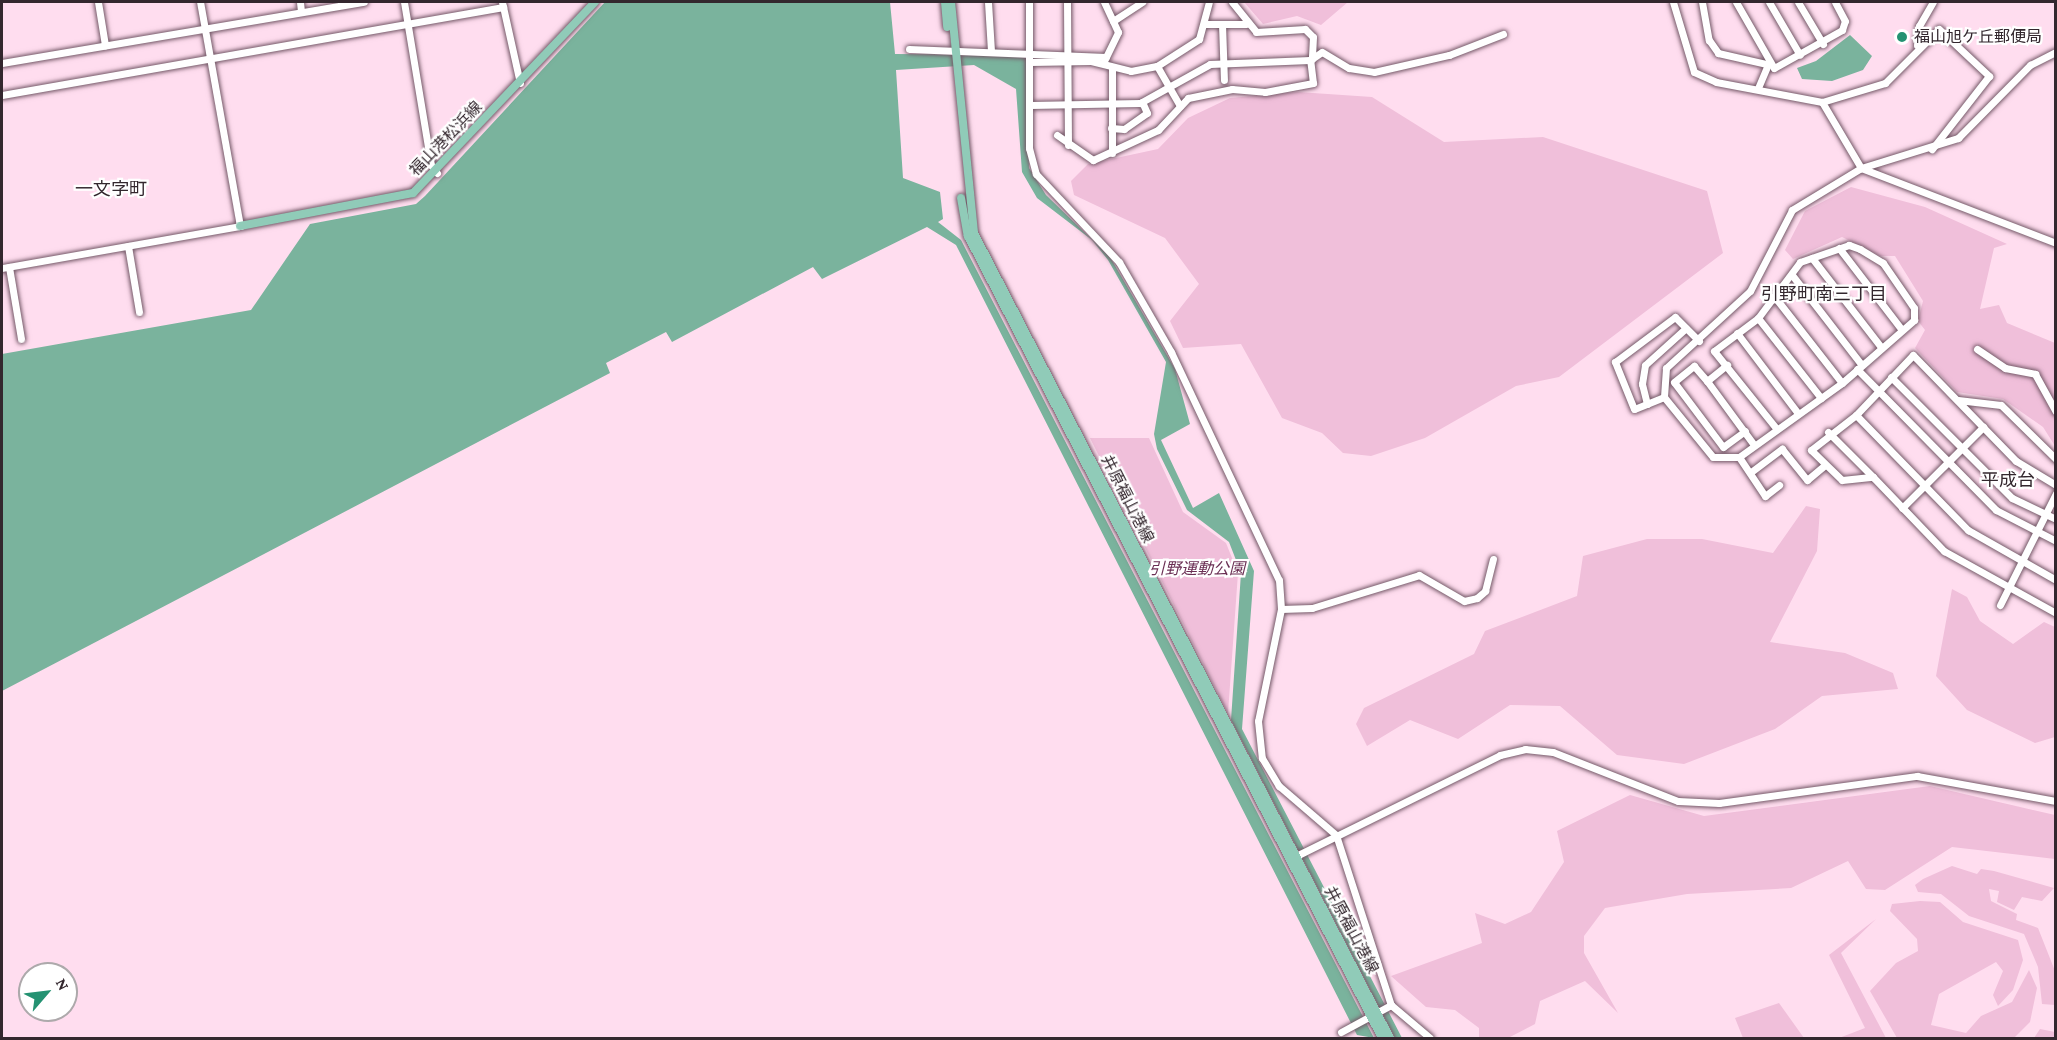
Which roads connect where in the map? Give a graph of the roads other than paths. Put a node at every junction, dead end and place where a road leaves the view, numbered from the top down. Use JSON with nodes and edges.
{"nodes":[{"id":1,"x":98,"y":2,"type":"edge"},
{"id":2,"x":200,"y":2,"type":"edge"},
{"id":3,"x":300,"y":2,"type":"edge"},
{"id":4,"x":364,"y":2,"type":"edge"},
{"id":5,"x":404,"y":2,"type":"edge"},
{"id":6,"x":595,"y":2,"type":"edge"},
{"id":7,"x":945,"y":2,"type":"edge"},
{"id":8,"x":951,"y":2,"type":"edge"},
{"id":9,"x":988,"y":2,"type":"edge"},
{"id":10,"x":1029,"y":2,"type":"edge"},
{"id":11,"x":1066,"y":2,"type":"edge"},
{"id":12,"x":1104,"y":2,"type":"edge"},
{"id":13,"x":1142,"y":2,"type":"edge"},
{"id":14,"x":1209,"y":2,"type":"edge"},
{"id":15,"x":1232,"y":2,"type":"edge"},
{"id":16,"x":1673,"y":2,"type":"edge"},
{"id":17,"x":1702,"y":2,"type":"edge"},
{"id":18,"x":1736,"y":2,"type":"edge"},
{"id":19,"x":1768,"y":2,"type":"edge"},
{"id":20,"x":1798,"y":2,"type":"edge"},
{"id":21,"x":1933,"y":2,"type":"edge"},
{"id":22,"x":1838,"y":3,"type":"edge"},
{"id":23,"x":503,"y":4,"type":"edge"},
{"id":24,"x":301,"y":12,"type":"junction"},
{"id":25,"x":1113,"y":21,"type":"junction"},
{"id":26,"x":407,"y":24,"type":"junction"},
{"id":27,"x":1206,"y":24,"type":"junction"},
{"id":28,"x":1222,"y":24,"type":"junction"},
{"id":29,"x":1246,"y":24,"type":"junction"},
{"id":30,"x":204,"y":28,"type":"junction"},
{"id":31,"x":1503,"y":34,"type":"dead end"},
{"id":32,"x":1823,"y":44,"type":"junction"},
{"id":33,"x":105,"y":45,"type":"junction"},
{"id":34,"x":1917,"y":45,"type":"junction"},
{"id":35,"x":909,"y":49,"type":"dead end"},
{"id":36,"x":952,"y":50,"type":"junction"},
{"id":37,"x":991,"y":51,"type":"junction"},
{"id":38,"x":2055,"y":52,"type":"edge"},
{"id":39,"x":1030,"y":53,"type":"junction"},
{"id":40,"x":1800,"y":55,"type":"junction"},
{"id":41,"x":210,"y":58,"type":"junction"},
{"id":42,"x":1068,"y":58,"type":"junction"},
{"id":43,"x":1311,"y":59,"type":"junction"},
{"id":44,"x":1104,"y":60,"type":"junction"},
{"id":45,"x":1030,"y":62,"type":"junction"},
{"id":46,"x":1221,"y":62,"type":"junction"},
{"id":47,"x":2,"y":63,"type":"edge"},
{"id":48,"x":1768,"y":63,"type":"junction"},
{"id":49,"x":1157,"y":66,"type":"junction"},
{"id":50,"x":1112,"y":68,"type":"junction"},
{"id":51,"x":1224,"y":80,"type":"dead end"},
{"id":52,"x":520,"y":82,"type":"junction"},
{"id":53,"x":1168,"y":87,"type":"junction"},
{"id":54,"x":1758,"y":88,"type":"junction"},
{"id":55,"x":2,"y":95,"type":"edge"},
{"id":56,"x":1142,"y":102,"type":"junction"},
{"id":57,"x":1822,"y":102,"type":"junction"},
{"id":58,"x":1111,"y":103,"type":"junction"},
{"id":59,"x":1068,"y":104,"type":"junction"},
{"id":60,"x":1030,"y":105,"type":"junction"},
{"id":61,"x":1180,"y":106,"type":"junction"},
{"id":62,"x":1111,"y":128,"type":"junction"},
{"id":63,"x":1057,"y":135,"type":"dead end"},
{"id":64,"x":1068,"y":145,"type":"junction"},
{"id":65,"x":1932,"y":149,"type":"junction"},
{"id":66,"x":1112,"y":153,"type":"junction"},
{"id":67,"x":1861,"y":168,"type":"junction"},
{"id":68,"x":437,"y":173,"type":"junction"},
{"id":69,"x":240,"y":226,"type":"junction"},
{"id":70,"x":2055,"y":243,"type":"edge"},
{"id":71,"x":128,"y":246,"type":"junction"},
{"id":72,"x":1839,"y":248,"type":"junction"},
{"id":73,"x":1812,"y":258,"type":"junction"},
{"id":74,"x":5,"y":267,"type":"edge"},
{"id":75,"x":1792,"y":275,"type":"junction"},
{"id":76,"x":1774,"y":296,"type":"junction"},
{"id":77,"x":139,"y":312,"type":"dead end"},
{"id":78,"x":1758,"y":318,"type":"junction"},
{"id":79,"x":1686,"y":328,"type":"junction"},
{"id":80,"x":1902,"y":330,"type":"junction"},
{"id":81,"x":1737,"y":333,"type":"junction"},
{"id":82,"x":21,"y":339,"type":"dead end"},
{"id":83,"x":1699,"y":341,"type":"junction"},
{"id":84,"x":1881,"y":346,"type":"junction"},
{"id":85,"x":1977,"y":349,"type":"dead end"},
{"id":86,"x":1727,"y":365,"type":"junction"},
{"id":87,"x":1859,"y":366,"type":"junction"},
{"id":88,"x":1892,"y":377,"type":"junction"},
{"id":89,"x":1707,"y":381,"type":"junction"},
{"id":90,"x":1842,"y":383,"type":"junction"},
{"id":91,"x":1877,"y":390,"type":"junction"},
{"id":92,"x":1664,"y":397,"type":"junction"},
{"id":93,"x":1821,"y":398,"type":"junction"},
{"id":94,"x":1957,"y":400,"type":"junction"},
{"id":95,"x":1647,"y":404,"type":"junction"},
{"id":96,"x":1690,"y":404,"type":"junction"},
{"id":97,"x":1797,"y":412,"type":"junction"},
{"id":98,"x":2055,"y":412,"type":"edge"},
{"id":99,"x":1677,"y":413,"type":"junction"},
{"id":100,"x":1856,"y":415,"type":"junction"},
{"id":101,"x":1776,"y":428,"type":"junction"},
{"id":102,"x":1983,"y":428,"type":"junction"},
{"id":103,"x":1745,"y":431,"type":"junction"},
{"id":104,"x":1828,"y":432,"type":"junction"},
{"id":105,"x":1754,"y":445,"type":"junction"},
{"id":106,"x":1961,"y":449,"type":"junction"},
{"id":107,"x":1739,"y":457,"type":"junction"},
{"id":108,"x":2055,"y":459,"type":"edge"},
{"id":109,"x":1948,"y":463,"type":"junction"},
{"id":110,"x":1825,"y":465,"type":"junction"},
{"id":111,"x":1750,"y":472,"type":"junction"},
{"id":112,"x":1873,"y":477,"type":"junction"},
{"id":113,"x":1779,"y":485,"type":"dead end"},
{"id":114,"x":1925,"y":485,"type":"junction"},
{"id":115,"x":2055,"y":485,"type":"edge"},
{"id":116,"x":2055,"y":493,"type":"edge"},
{"id":117,"x":1902,"y":508,"type":"junction"},
{"id":118,"x":2045,"y":514,"type":"junction"},
{"id":119,"x":2055,"y":519,"type":"edge"},
{"id":120,"x":2037,"y":531,"type":"junction"},
{"id":121,"x":2055,"y":541,"type":"edge"},
{"id":122,"x":1493,"y":559,"type":"dead end"},
{"id":123,"x":2023,"y":562,"type":"junction"},
{"id":124,"x":2055,"y":580,"type":"edge"},
{"id":125,"x":2009,"y":590,"type":"junction"},
{"id":126,"x":2000,"y":605,"type":"dead end"},
{"id":127,"x":1281,"y":609,"type":"junction"},
{"id":128,"x":2055,"y":614,"type":"edge"},
{"id":129,"x":1260,"y":758,"type":"junction"},
{"id":130,"x":1247,"y":765,"type":"junction"},
{"id":131,"x":2055,"y":801,"type":"edge"},
{"id":132,"x":1336,"y":835,"type":"junction"},
{"id":133,"x":1292,"y":858,"type":"junction"},
{"id":134,"x":1390,"y":1005,"type":"junction"},
{"id":135,"x":1373,"y":1015,"type":"junction"},
{"id":136,"x":1341,"y":1032,"type":"dead end"},
{"id":137,"x":1382,"y":1038,"type":"edge"},
{"id":138,"x":1390,"y":1038,"type":"edge"},
{"id":139,"x":1430,"y":1038,"type":"edge"}],
"edges":[{"from":1,"to":33,"type":"street"},
{"from":2,"to":30,"type":"street"},
{"from":3,"to":24,"type":"street"},
{"from":4,"to":24,"type":"street"},
{"from":5,"to":26,"type":"street"},
{"from":6,"to":52,"type":"main road","name":"福山港松浜線"},
{"from":7,"to":36,"type":"main road"},
{"from":8,"to":36,"type":"main road"},
{"from":9,"to":37,"type":"street"},
{"from":10,"to":39,"type":"street"},
{"from":11,"to":42,"type":"street"},
{"from":12,"to":25,"type":"street"},
{"from":13,"to":25,"type":"street"},
{"from":14,"to":27,"type":"street"},
{"from":15,"to":29,"type":"street"},
{"from":16,"to":54,"type":"street"},
{"from":17,"to":48,"type":"street"},
{"from":18,"to":48,"type":"street"},
{"from":19,"to":40,"type":"street"},
{"from":20,"to":32,"type":"street"},
{"from":21,"to":34,"type":"street"},
{"from":22,"to":32,"type":"street"},
{"from":23,"to":26,"type":"street"},
{"from":23,"to":52,"type":"street"},
{"from":24,"to":30,"type":"street"},
{"from":25,"to":44,"type":"street"},
{"from":26,"to":41,"type":"street"},
{"from":26,"to":68,"type":"street"},
{"from":27,"to":28,"type":"street"},
{"from":27,"to":49,"type":"street"},
{"from":28,"to":29,"type":"street"},
{"from":28,"to":46,"type":"street"},
{"from":29,"to":43,"type":"street"},
{"from":30,"to":33,"type":"street"},
{"from":30,"to":41,"type":"street"},
{"from":31,"to":43,"type":"street"},
{"from":32,"to":40,"type":"street"},
{"from":33,"to":47,"type":"street"},
{"from":34,"to":57,"type":"street"},
{"from":34,"to":65,"type":"street"},
{"from":35,"to":36,"type":"street"},
{"from":36,"to":37,"type":"street"},
{"from":36,"to":130,"type":"main road","name":"井原福山港線"},
{"from":37,"to":39,"type":"street"},
{"from":38,"to":65,"type":"street"},
{"from":39,"to":42,"type":"street"},
{"from":39,"to":45,"type":"street"},
{"from":40,"to":48,"type":"street"},
{"from":41,"to":55,"type":"street"},
{"from":41,"to":69,"type":"street"},
{"from":42,"to":44,"type":"street"},
{"from":42,"to":45,"type":"street"},
{"from":42,"to":59,"type":"street"},
{"from":43,"to":46,"type":"street"},
{"from":43,"to":61,"type":"street"},
{"from":44,"to":50,"type":"street"},
{"from":45,"to":60,"type":"street"},
{"from":46,"to":51,"type":"street"},
{"from":46,"to":53,"type":"street"},
{"from":48,"to":54,"type":"street"},
{"from":49,"to":50,"type":"street"},
{"from":49,"to":53,"type":"street"},
{"from":50,"to":58,"type":"street"},
{"from":52,"to":68,"type":"main road","name":"福山港松浜線"},
{"from":53,"to":56,"type":"street"},
{"from":53,"to":61,"type":"street"},
{"from":54,"to":57,"type":"street"},
{"from":56,"to":58,"type":"street"},
{"from":56,"to":62,"type":"street"},
{"from":57,"to":67,"type":"street"},
{"from":58,"to":59,"type":"street"},
{"from":58,"to":62,"type":"street"},
{"from":59,"to":60,"type":"street"},
{"from":59,"to":64,"type":"street"},
{"from":60,"to":127,"type":"street"},
{"from":61,"to":66,"type":"street"},
{"from":62,"to":66,"type":"street"},
{"from":63,"to":64,"type":"street"},
{"from":64,"to":66,"type":"street"},
{"from":65,"to":67,"type":"street"},
{"from":67,"to":70,"type":"street"},
{"from":67,"to":83,"type":"street"},
{"from":68,"to":69,"type":"main road","name":"福山港松浜線"},
{"from":69,"to":71,"type":"street"},
{"from":71,"to":74,"type":"street"},
{"from":71,"to":77,"type":"street"},
{"from":72,"to":73,"type":"street"},
{"from":72,"to":80,"type":"street"},
{"from":72,"to":80,"type":"street"},
{"from":73,"to":75,"type":"street"},
{"from":73,"to":84,"type":"street"},
{"from":74,"to":82,"type":"street"},
{"from":75,"to":76,"type":"street"},
{"from":75,"to":87,"type":"street"},
{"from":76,"to":78,"type":"street"},
{"from":76,"to":90,"type":"street"},
{"from":78,"to":81,"type":"street"},
{"from":78,"to":93,"type":"street"},
{"from":79,"to":83,"type":"street"},
{"from":79,"to":95,"type":"street"},
{"from":79,"to":95,"type":"street"},
{"from":80,"to":84,"type":"street"},
{"from":81,"to":86,"type":"street"},
{"from":81,"to":97,"type":"street"},
{"from":83,"to":92,"type":"street"},
{"from":84,"to":87,"type":"street"},
{"from":85,"to":98,"type":"street"},
{"from":86,"to":89,"type":"street"},
{"from":86,"to":101,"type":"street"},
{"from":87,"to":90,"type":"street"},
{"from":87,"to":91,"type":"street"},
{"from":88,"to":91,"type":"street"},
{"from":88,"to":94,"type":"street"},
{"from":88,"to":106,"type":"street"},
{"from":89,"to":96,"type":"street"},
{"from":89,"to":103,"type":"street"},
{"from":90,"to":93,"type":"street"},
{"from":91,"to":100,"type":"street"},
{"from":91,"to":109,"type":"street"},
{"from":92,"to":95,"type":"street"},
{"from":92,"to":99,"type":"street"},
{"from":93,"to":97,"type":"street"},
{"from":94,"to":102,"type":"street"},
{"from":94,"to":108,"type":"street"},
{"from":96,"to":99,"type":"street"},
{"from":96,"to":103,"type":"street"},
{"from":97,"to":101,"type":"street"},
{"from":99,"to":107,"type":"street"},
{"from":100,"to":104,"type":"street"},
{"from":100,"to":114,"type":"street"},
{"from":101,"to":105,"type":"street"},
{"from":102,"to":106,"type":"street"},
{"from":102,"to":115,"type":"street"},
{"from":103,"to":105,"type":"street"},
{"from":104,"to":110,"type":"street"},
{"from":104,"to":112,"type":"street"},
{"from":105,"to":107,"type":"street"},
{"from":106,"to":109,"type":"street"},
{"from":106,"to":118,"type":"street"},
{"from":107,"to":111,"type":"street"},
{"from":109,"to":114,"type":"street"},
{"from":109,"to":120,"type":"street"},
{"from":110,"to":111,"type":"street"},
{"from":110,"to":112,"type":"street"},
{"from":111,"to":113,"type":"street"},
{"from":112,"to":117,"type":"street"},
{"from":114,"to":117,"type":"street"},
{"from":114,"to":123,"type":"street"},
{"from":116,"to":118,"type":"street"},
{"from":117,"to":125,"type":"street"},
{"from":118,"to":119,"type":"street"},
{"from":118,"to":120,"type":"street"},
{"from":120,"to":121,"type":"street"},
{"from":120,"to":123,"type":"street"},
{"from":122,"to":127,"type":"street"},
{"from":123,"to":124,"type":"street"},
{"from":123,"to":125,"type":"street"},
{"from":125,"to":126,"type":"street"},
{"from":125,"to":128,"type":"street"},
{"from":127,"to":129,"type":"street"},
{"from":129,"to":130,"type":"street"},
{"from":129,"to":132,"type":"street"},
{"from":130,"to":133,"type":"main road","name":"井原福山港線"},
{"from":131,"to":132,"type":"street"},
{"from":132,"to":133,"type":"street"},
{"from":132,"to":134,"type":"street"},
{"from":133,"to":135,"type":"main road","name":"井原福山港線"},
{"from":134,"to":135,"type":"street"},
{"from":134,"to":139,"type":"street"},
{"from":135,"to":136,"type":"street"},
{"from":135,"to":137,"type":"main road","name":"井原福山港線"},
{"from":135,"to":138,"type":"main road","name":"井原福山港線"}]}
